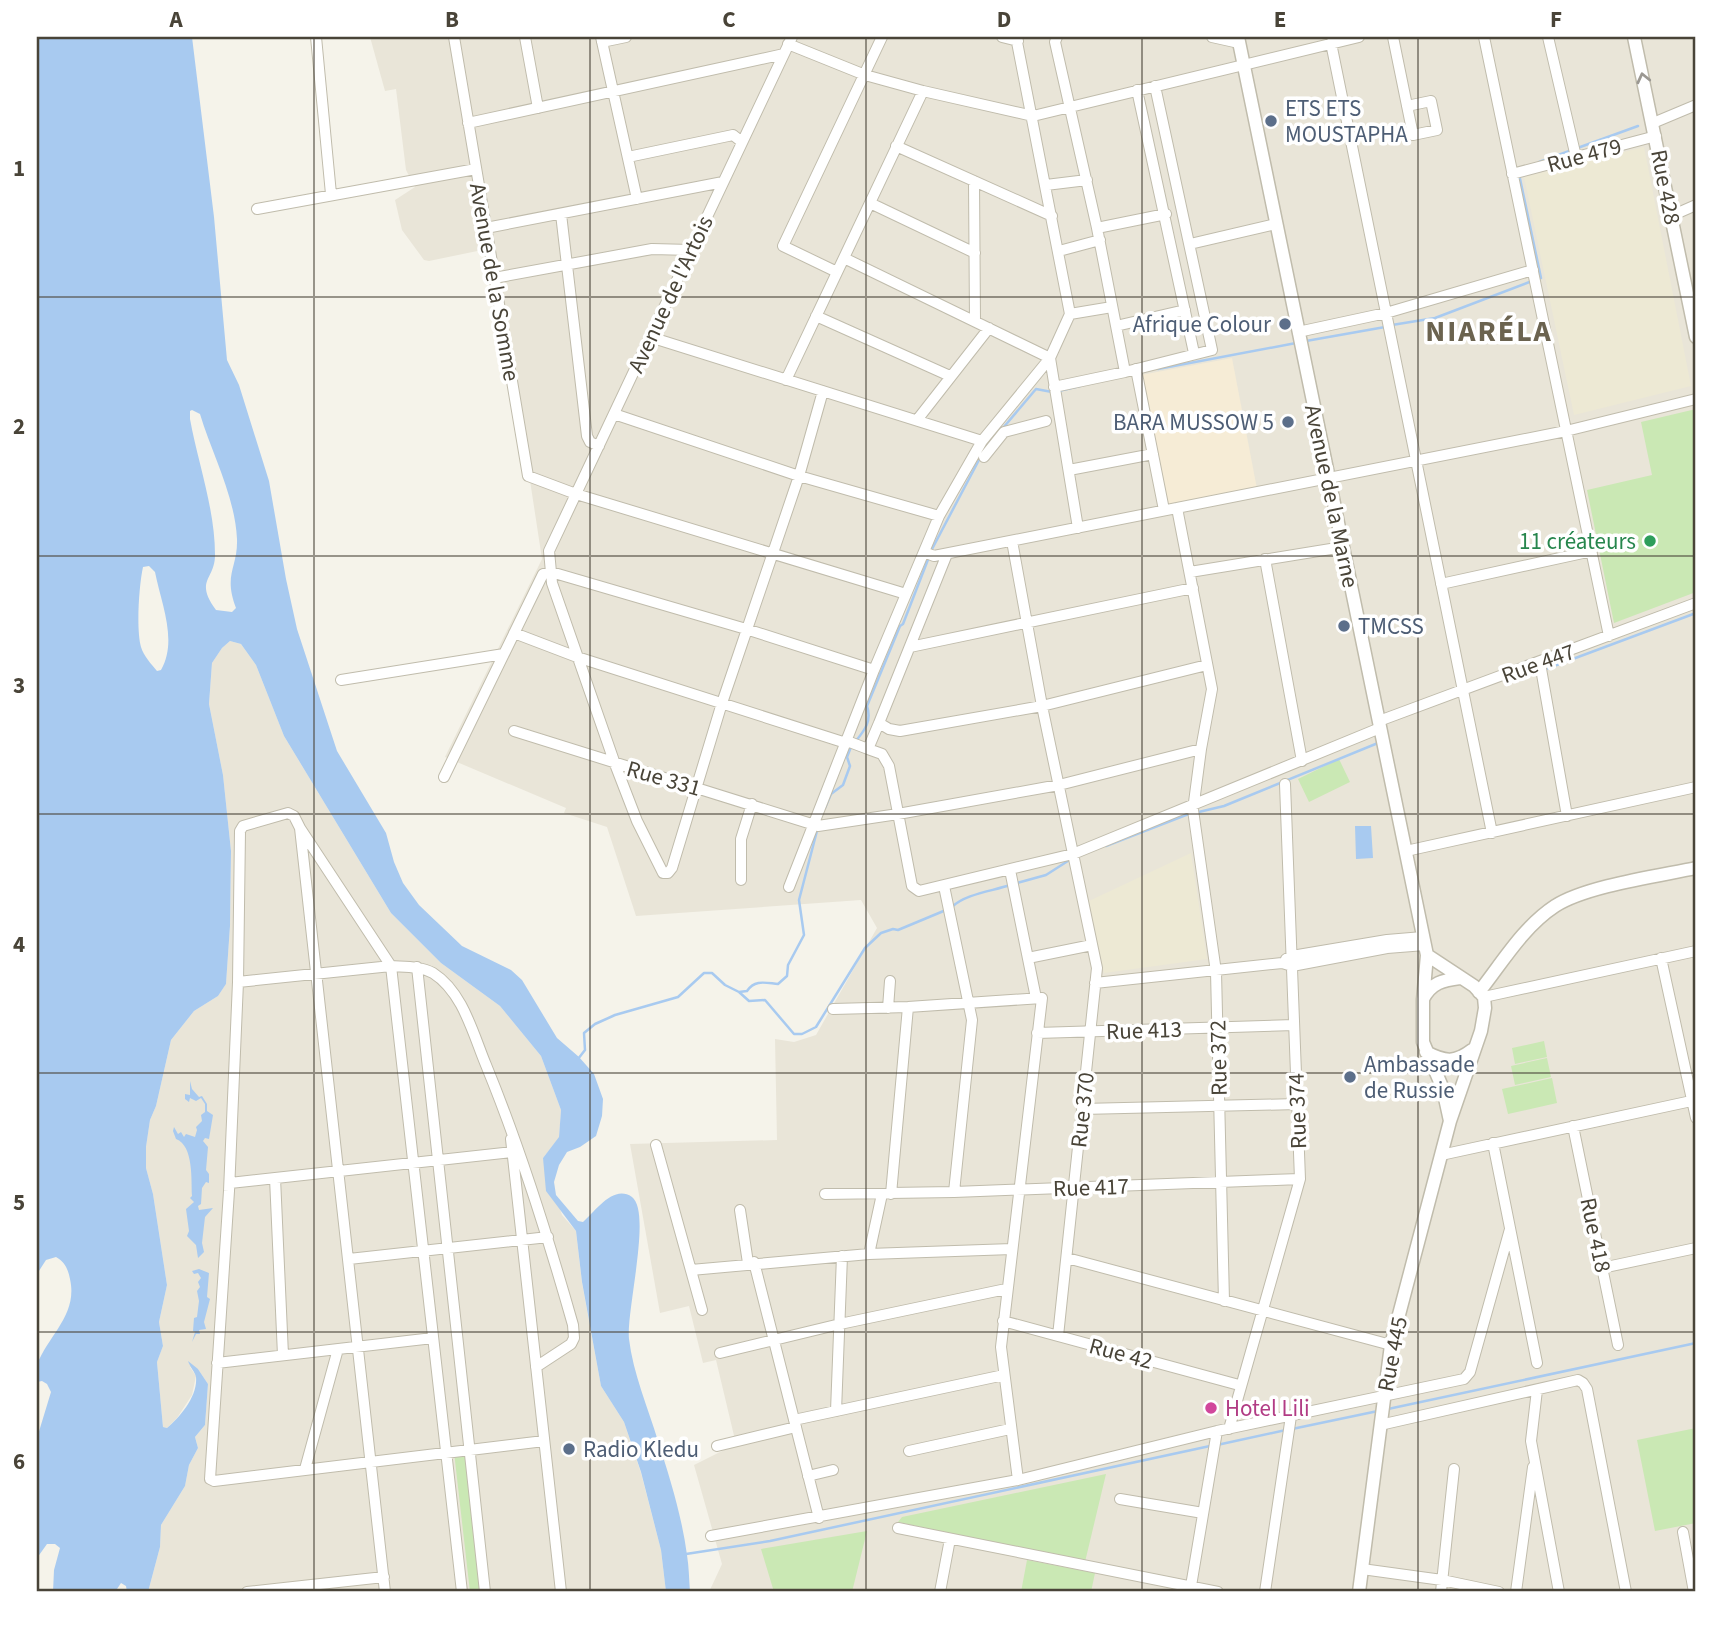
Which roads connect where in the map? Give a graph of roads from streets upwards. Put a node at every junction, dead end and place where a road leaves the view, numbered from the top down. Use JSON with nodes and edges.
{"nodes":[{"id":1,"x":316,"y":37,"type":"edge"},
{"id":2,"x":454,"y":37,"type":"edge"},
{"id":3,"x":525,"y":37,"type":"edge"},
{"id":4,"x":626,"y":37,"type":"edge"},
{"id":5,"x":882,"y":37,"type":"edge"},
{"id":6,"x":1002,"y":37,"type":"edge"},
{"id":7,"x":1057,"y":37,"type":"edge"},
{"id":8,"x":1212,"y":37,"type":"edge"},
{"id":9,"x":1359,"y":37,"type":"edge"},
{"id":10,"x":1393,"y":37,"type":"edge"},
{"id":11,"x":1483,"y":37,"type":"edge"},
{"id":12,"x":1548,"y":37,"type":"edge"},
{"id":13,"x":1634,"y":37,"type":"edge"},
{"id":14,"x":601,"y":39,"type":"edge"},
{"id":15,"x":1017,"y":39,"type":"edge"},
{"id":16,"x":790,"y":40,"type":"edge"},
{"id":17,"x":1238,"y":40,"type":"edge"},
{"id":18,"x":1331,"y":43,"type":"junction"},
{"id":19,"x":783,"y":54,"type":"junction"},
{"id":20,"x":1243,"y":64,"type":"junction"},
{"id":21,"x":864,"y":75,"type":"junction"},
{"id":22,"x":1155,"y":86,"type":"junction"},
{"id":23,"x":1138,"y":90,"type":"junction"},
{"id":24,"x":923,"y":91,"type":"junction"},
{"id":25,"x":613,"y":92,"type":"junction"},
{"id":26,"x":1696,"y":105,"type":"edge"},
{"id":27,"x":1071,"y":106,"type":"junction"},
{"id":28,"x":1407,"y":106,"type":"dead end"},
{"id":29,"x":538,"y":108,"type":"junction"},
{"id":30,"x":1033,"y":116,"type":"junction"},
{"id":31,"x":468,"y":124,"type":"junction"},
{"id":32,"x":1655,"y":130,"type":"junction"},
{"id":33,"x":742,"y":142,"type":"junction"},
{"id":34,"x":896,"y":146,"type":"junction"},
{"id":35,"x":628,"y":157,"type":"junction"},
{"id":36,"x":1576,"y":157,"type":"junction"},
{"id":37,"x":476,"y":169,"type":"junction"},
{"id":38,"x":1512,"y":174,"type":"junction"},
{"id":39,"x":1087,"y":180,"type":"junction"},
{"id":40,"x":974,"y":181,"type":"junction"},
{"id":41,"x":723,"y":182,"type":"junction"},
{"id":42,"x":1046,"y":186,"type":"junction"},
{"id":43,"x":331,"y":194,"type":"junction"},
{"id":44,"x":637,"y":199,"type":"junction"},
{"id":45,"x":870,"y":203,"type":"junction"},
{"id":46,"x":1696,"y":205,"type":"edge"},
{"id":47,"x":257,"y":209,"type":"dead end"},
{"id":48,"x":561,"y":214,"type":"junction"},
{"id":49,"x":1166,"y":214,"type":"junction"},
{"id":50,"x":1052,"y":216,"type":"junction"},
{"id":51,"x":1671,"y":216,"type":"junction"},
{"id":52,"x":1276,"y":224,"type":"junction"},
{"id":53,"x":486,"y":228,"type":"junction"},
{"id":54,"x":1097,"y":228,"type":"junction"},
{"id":55,"x":1100,"y":240,"type":"junction"},
{"id":56,"x":1189,"y":244,"type":"junction"},
{"id":57,"x":691,"y":250,"type":"junction"},
{"id":58,"x":1059,"y":251,"type":"junction"},
{"id":59,"x":975,"y":253,"type":"junction"},
{"id":60,"x":844,"y":258,"type":"junction"},
{"id":61,"x":567,"y":264,"type":"junction"},
{"id":62,"x":1533,"y":270,"type":"junction"},
{"id":63,"x":837,"y":272,"type":"junction"},
{"id":64,"x":494,"y":278,"type":"junction"},
{"id":65,"x":1693,"y":304,"type":"edge"},
{"id":66,"x":1112,"y":307,"type":"junction"},
{"id":67,"x":1185,"y":310,"type":"junction"},
{"id":68,"x":1386,"y":313,"type":"junction"},
{"id":69,"x":1070,"y":314,"type":"junction"},
{"id":70,"x":816,"y":316,"type":"junction"},
{"id":71,"x":975,"y":321,"type":"junction"},
{"id":72,"x":1116,"y":326,"type":"junction"},
{"id":73,"x":989,"y":328,"type":"junction"},
{"id":74,"x":1298,"y":332,"type":"junction"},
{"id":75,"x":650,"y":337,"type":"junction"},
{"id":76,"x":1696,"y":337,"type":"edge"},
{"id":77,"x":1194,"y":354,"type":"junction"},
{"id":78,"x":1050,"y":358,"type":"junction"},
{"id":79,"x":1136,"y":369,"type":"junction"},
{"id":80,"x":1125,"y":372,"type":"junction"},
{"id":81,"x":950,"y":376,"type":"junction"},
{"id":82,"x":786,"y":380,"type":"junction"},
{"id":83,"x":1054,"y":387,"type":"junction"},
{"id":84,"x":823,"y":391,"type":"junction"},
{"id":85,"x":1696,"y":399,"type":"edge"},
{"id":86,"x":614,"y":414,"type":"junction"},
{"id":87,"x":917,"y":420,"type":"junction"},
{"id":88,"x":1046,"y":421,"type":"dead end"},
{"id":89,"x":1000,"y":428,"type":"junction"},
{"id":90,"x":1566,"y":430,"type":"junction"},
{"id":91,"x":982,"y":441,"type":"junction"},
{"id":92,"x":599,"y":446,"type":"junction"},
{"id":93,"x":1153,"y":454,"type":"junction"},
{"id":94,"x":984,"y":457,"type":"dead end"},
{"id":95,"x":1416,"y":460,"type":"junction"},
{"id":96,"x":1069,"y":470,"type":"junction"},
{"id":97,"x":799,"y":476,"type":"junction"},
{"id":98,"x":1329,"y":478,"type":"junction"},
{"id":99,"x":576,"y":494,"type":"junction"},
{"id":100,"x":1177,"y":508,"type":"junction"},
{"id":101,"x":1164,"y":510,"type":"junction"},
{"id":102,"x":939,"y":516,"type":"junction"},
{"id":103,"x":1078,"y":528,"type":"junction"},
{"id":104,"x":1012,"y":541,"type":"junction"},
{"id":105,"x":1343,"y":547,"type":"junction"},
{"id":106,"x":1592,"y":551,"type":"junction"},
{"id":107,"x":772,"y":554,"type":"junction"},
{"id":108,"x":929,"y":554,"type":"junction"},
{"id":109,"x":947,"y":554,"type":"junction"},
{"id":110,"x":1265,"y":559,"type":"junction"},
{"id":111,"x":551,"y":572,"type":"junction"},
{"id":112,"x":1190,"y":572,"type":"junction"},
{"id":113,"x":1441,"y":584,"type":"junction"},
{"id":114,"x":1193,"y":588,"type":"junction"},
{"id":115,"x":906,"y":594,"type":"junction"},
{"id":116,"x":1696,"y":603,"type":"edge"},
{"id":117,"x":1028,"y":624,"type":"junction"},
{"id":118,"x":746,"y":629,"type":"junction"},
{"id":119,"x":514,"y":633,"type":"junction"},
{"id":120,"x":1609,"y":636,"type":"junction"},
{"id":121,"x":910,"y":647,"type":"junction"},
{"id":122,"x":504,"y":654,"type":"junction"},
{"id":123,"x":577,"y":657,"type":"junction"},
{"id":124,"x":1540,"y":663,"type":"junction"},
{"id":125,"x":1207,"y":665,"type":"junction"},
{"id":126,"x":874,"y":670,"type":"junction"},
{"id":127,"x":341,"y":680,"type":"dead end"},
{"id":128,"x":1463,"y":690,"type":"junction"},
{"id":129,"x":722,"y":703,"type":"junction"},
{"id":130,"x":1042,"y":706,"type":"junction"},
{"id":131,"x":879,"y":723,"type":"junction"},
{"id":132,"x":1379,"y":725,"type":"junction"},
{"id":133,"x":514,"y":730,"type":"dead end"},
{"id":134,"x":846,"y":742,"type":"junction"},
{"id":135,"x":868,"y":749,"type":"junction"},
{"id":136,"x":1201,"y":749,"type":"junction"},
{"id":137,"x":1302,"y":761,"type":"junction"},
{"id":138,"x":615,"y":764,"type":"junction"},
{"id":139,"x":444,"y":777,"type":"dead end"},
{"id":140,"x":1286,"y":784,"type":"dead end"},
{"id":141,"x":1059,"y":785,"type":"junction"},
{"id":142,"x":697,"y":786,"type":"junction"},
{"id":143,"x":1696,"y":787,"type":"edge"},
{"id":144,"x":752,"y":804,"type":"junction"},
{"id":145,"x":1194,"y":810,"type":"junction"},
{"id":146,"x":898,"y":814,"type":"junction"},
{"id":147,"x":1567,"y":816,"type":"junction"},
{"id":148,"x":820,"y":825,"type":"junction"},
{"id":149,"x":300,"y":828,"type":"junction"},
{"id":150,"x":1492,"y":832,"type":"junction"},
{"id":151,"x":1406,"y":851,"type":"junction"},
{"id":152,"x":1073,"y":854,"type":"junction"},
{"id":153,"x":1696,"y":868,"type":"edge"},
{"id":154,"x":1010,"y":870,"type":"junction"},
{"id":155,"x":741,"y":880,"type":"dead end"},
{"id":156,"x":944,"y":886,"type":"junction"},
{"id":157,"x":789,"y":887,"type":"dead end"},
{"id":158,"x":1092,"y":945,"type":"junction"},
{"id":159,"x":1425,"y":946,"type":"junction"},
{"id":160,"x":1696,"y":951,"type":"edge"},
{"id":161,"x":1028,"y":958,"type":"junction"},
{"id":162,"x":1661,"y":958,"type":"junction"},
{"id":163,"x":1288,"y":962,"type":"junction"},
{"id":164,"x":391,"y":966,"type":"junction"},
{"id":165,"x":417,"y":967,"type":"junction"},
{"id":166,"x":1216,"y":972,"type":"junction"},
{"id":167,"x":316,"y":974,"type":"junction"},
{"id":168,"x":1460,"y":978,"type":"junction"},
{"id":169,"x":890,"y":981,"type":"dead end"},
{"id":170,"x":238,"y":982,"type":"junction"},
{"id":171,"x":1095,"y":983,"type":"junction"},
{"id":172,"x":1481,"y":994,"type":"junction"},
{"id":173,"x":1036,"y":998,"type":"junction"},
{"id":174,"x":1423,"y":1000,"type":"junction"},
{"id":175,"x":968,"y":1003,"type":"junction"},
{"id":176,"x":908,"y":1007,"type":"junction"},
{"id":177,"x":888,"y":1008,"type":"junction"},
{"id":178,"x":833,"y":1009,"type":"dead end"},
{"id":179,"x":1294,"y":1025,"type":"junction"},
{"id":180,"x":1217,"y":1027,"type":"junction"},
{"id":181,"x":1090,"y":1031,"type":"junction"},
{"id":182,"x":1037,"y":1033,"type":"junction"},
{"id":183,"x":1473,"y":1050,"type":"junction"},
{"id":184,"x":1426,"y":1052,"type":"junction"},
{"id":185,"x":1695,"y":1101,"type":"edge"},
{"id":186,"x":1297,"y":1104,"type":"junction"},
{"id":187,"x":1219,"y":1106,"type":"junction"},
{"id":188,"x":1082,"y":1109,"type":"junction"},
{"id":189,"x":1696,"y":1118,"type":"edge"},
{"id":190,"x":509,"y":1121,"type":"junction"},
{"id":191,"x":1450,"y":1121,"type":"junction"},
{"id":192,"x":1573,"y":1126,"type":"junction"},
{"id":193,"x":1493,"y":1143,"type":"junction"},
{"id":194,"x":656,"y":1145,"type":"dead end"},
{"id":195,"x":513,"y":1152,"type":"junction"},
{"id":196,"x":1441,"y":1155,"type":"junction"},
{"id":197,"x":438,"y":1160,"type":"junction"},
{"id":198,"x":413,"y":1163,"type":"junction"},
{"id":199,"x":339,"y":1171,"type":"junction"},
{"id":200,"x":275,"y":1178,"type":"junction"},
{"id":201,"x":1300,"y":1179,"type":"junction"},
{"id":202,"x":1221,"y":1182,"type":"junction"},
{"id":203,"x":230,"y":1183,"type":"junction"},
{"id":204,"x":1074,"y":1187,"type":"junction"},
{"id":205,"x":1018,"y":1189,"type":"junction"},
{"id":206,"x":954,"y":1192,"type":"junction"},
{"id":207,"x":825,"y":1194,"type":"dead end"},
{"id":208,"x":886,"y":1194,"type":"junction"},
{"id":209,"x":740,"y":1210,"type":"dead end"},
{"id":210,"x":1510,"y":1229,"type":"junction"},
{"id":211,"x":548,"y":1237,"type":"junction"},
{"id":212,"x":523,"y":1240,"type":"junction"},
{"id":213,"x":447,"y":1248,"type":"junction"},
{"id":214,"x":1696,"y":1248,"type":"edge"},
{"id":215,"x":1012,"y":1250,"type":"junction"},
{"id":216,"x":423,"y":1251,"type":"junction"},
{"id":217,"x":869,"y":1254,"type":"junction"},
{"id":218,"x":842,"y":1256,"type":"junction"},
{"id":219,"x":1066,"y":1258,"type":"junction"},
{"id":220,"x":349,"y":1259,"type":"junction"},
{"id":221,"x":751,"y":1263,"type":"junction"},
{"id":222,"x":1602,"y":1268,"type":"junction"},
{"id":223,"x":691,"y":1270,"type":"junction"},
{"id":224,"x":1006,"y":1289,"type":"junction"},
{"id":225,"x":1224,"y":1301,"type":"junction"},
{"id":226,"x":702,"y":1310,"type":"dead end"},
{"id":227,"x":1261,"y":1311,"type":"junction"},
{"id":228,"x":1003,"y":1321,"type":"junction"},
{"id":229,"x":840,"y":1324,"type":"junction"},
{"id":230,"x":1059,"y":1336,"type":"junction"},
{"id":231,"x":433,"y":1338,"type":"junction"},
{"id":232,"x":774,"y":1340,"type":"junction"},
{"id":233,"x":1391,"y":1345,"type":"junction"},
{"id":234,"x":1618,"y":1345,"type":"dead end"},
{"id":235,"x":358,"y":1346,"type":"junction"},
{"id":236,"x":338,"y":1349,"type":"junction"},
{"id":237,"x":720,"y":1353,"type":"dead end"},
{"id":238,"x":283,"y":1355,"type":"junction"},
{"id":239,"x":217,"y":1363,"type":"junction"},
{"id":240,"x":1537,"y":1363,"type":"dead end"},
{"id":241,"x":536,"y":1367,"type":"junction"},
{"id":242,"x":1004,"y":1374,"type":"junction"},
{"id":243,"x":1239,"y":1385,"type":"junction"},
{"id":244,"x":1537,"y":1390,"type":"junction"},
{"id":245,"x":1383,"y":1400,"type":"junction"},
{"id":246,"x":836,"y":1411,"type":"junction"},
{"id":247,"x":1291,"y":1416,"type":"junction"},
{"id":248,"x":1380,"y":1422,"type":"junction"},
{"id":249,"x":795,"y":1423,"type":"junction"},
{"id":250,"x":1010,"y":1429,"type":"junction"},
{"id":251,"x":1228,"y":1429,"type":"junction"},
{"id":252,"x":1217,"y":1431,"type":"junction"},
{"id":253,"x":544,"y":1441,"type":"junction"},
{"id":254,"x":717,"y":1446,"type":"dead end"},
{"id":255,"x":469,"y":1450,"type":"junction"},
{"id":256,"x":909,"y":1451,"type":"dead end"},
{"id":257,"x":446,"y":1452,"type":"junction"},
{"id":258,"x":1534,"y":1456,"type":"junction"},
{"id":259,"x":372,"y":1461,"type":"junction"},
{"id":260,"x":305,"y":1469,"type":"junction"},
{"id":261,"x":1454,"y":1469,"type":"dead end"},
{"id":262,"x":833,"y":1470,"type":"dead end"},
{"id":263,"x":808,"y":1476,"type":"junction"},
{"id":264,"x":1018,"y":1480,"type":"junction"},
{"id":265,"x":1121,"y":1499,"type":"dead end"},
{"id":266,"x":1203,"y":1513,"type":"junction"},
{"id":267,"x":819,"y":1518,"type":"junction"},
{"id":268,"x":898,"y":1528,"type":"dead end"},
{"id":269,"x":1683,"y":1532,"type":"dead end"},
{"id":270,"x":711,"y":1536,"type":"dead end"},
{"id":271,"x":950,"y":1539,"type":"junction"},
{"id":272,"x":1362,"y":1569,"type":"junction"},
{"id":273,"x":384,"y":1577,"type":"junction"},
{"id":274,"x":1442,"y":1580,"type":"junction"},
{"id":275,"x":1190,"y":1590,"type":"edge"},
{"id":276,"x":247,"y":1592,"type":"edge"},
{"id":277,"x":386,"y":1592,"type":"edge"},
{"id":278,"x":462,"y":1592,"type":"edge"},
{"id":279,"x":485,"y":1592,"type":"edge"},
{"id":280,"x":561,"y":1592,"type":"edge"},
{"id":281,"x":940,"y":1592,"type":"edge"},
{"id":282,"x":1218,"y":1592,"type":"edge"},
{"id":283,"x":1265,"y":1592,"type":"edge"},
{"id":284,"x":1359,"y":1592,"type":"edge"},
{"id":285,"x":1441,"y":1592,"type":"edge"},
{"id":286,"x":1499,"y":1592,"type":"edge"},
{"id":287,"x":1516,"y":1592,"type":"edge"},
{"id":288,"x":1559,"y":1592,"type":"edge"},
{"id":289,"x":1626,"y":1592,"type":"edge"},
{"id":290,"x":1694,"y":1592,"type":"edge"}],
"edges":[{"from":1,"to":43,"type":"street"},
{"from":2,"to":31,"type":"street","name":"Avenue de la Somme"},
{"from":3,"to":29,"type":"street"},
{"from":4,"to":14,"type":"street"},
{"from":5,"to":21,"type":"street"},
{"from":6,"to":15,"type":"street"},
{"from":7,"to":27,"type":"street"},
{"from":8,"to":17,"type":"street"},
{"from":9,"to":18,"type":"street"},
{"from":10,"to":28,"type":"street"},
{"from":11,"to":38,"type":"street"},
{"from":12,"to":36,"type":"street"},
{"from":32,"to":13,"type":"street","name":"Rue 428","one_way":true},
{"from":14,"to":25,"type":"street"},
{"from":15,"to":30,"type":"street"},
{"from":16,"to":19,"type":"street","name":"Avenue de l'Artois"},
{"from":16,"to":21,"type":"street"},
{"from":17,"to":20,"type":"street","name":"Avenue de la Marne"},
{"from":18,"to":20,"type":"street"},
{"from":18,"to":68,"type":"street"},
{"from":19,"to":25,"type":"street"},
{"from":19,"to":33,"type":"street","name":"Avenue de l'Artois"},
{"from":20,"to":22,"type":"street"},
{"from":20,"to":52,"type":"street","name":"Avenue de la Marne"},
{"from":21,"to":24,"type":"street"},
{"from":21,"to":63,"type":"street"},
{"from":22,"to":23,"type":"street"},
{"from":22,"to":56,"type":"street"},
{"from":23,"to":27,"type":"street"},
{"from":23,"to":49,"type":"street"},
{"from":24,"to":30,"type":"street"},
{"from":24,"to":34,"type":"street"},
{"from":25,"to":29,"type":"street"},
{"from":25,"to":35,"type":"street"},
{"from":26,"to":32,"type":"street","name":"Rue 479"},
{"from":27,"to":30,"type":"street"},
{"from":27,"to":39,"type":"street"},
{"from":29,"to":31,"type":"street"},
{"from":30,"to":42,"type":"street"},
{"from":31,"to":37,"type":"street","name":"Avenue de la Somme"},
{"from":32,"to":36,"type":"street","name":"Rue 479"},
{"from":32,"to":51,"type":"street","name":"Rue 428"},
{"from":33,"to":35,"type":"street"},
{"from":33,"to":41,"type":"street","name":"Avenue de l'Artois"},
{"from":34,"to":40,"type":"street"},
{"from":34,"to":45,"type":"street"},
{"from":35,"to":44,"type":"street"},
{"from":36,"to":38,"type":"street","name":"Rue 479"},
{"from":37,"to":43,"type":"street"},
{"from":37,"to":53,"type":"street","name":"Avenue de la Somme"},
{"from":38,"to":62,"type":"street"},
{"from":39,"to":42,"type":"street"},
{"from":39,"to":54,"type":"street"},
{"from":40,"to":50,"type":"street"},
{"from":40,"to":59,"type":"street"},
{"from":41,"to":44,"type":"street"},
{"from":41,"to":57,"type":"street","name":"Avenue de l'Artois"},
{"from":42,"to":50,"type":"street"},
{"from":43,"to":47,"type":"street"},
{"from":44,"to":48,"type":"street"},
{"from":45,"to":59,"type":"street"},
{"from":45,"to":60,"type":"street"},
{"from":46,"to":51,"type":"street"},
{"from":48,"to":53,"type":"street"},
{"from":48,"to":61,"type":"street"},
{"from":49,"to":54,"type":"street"},
{"from":49,"to":67,"type":"street"},
{"from":50,"to":58,"type":"street"},
{"from":51,"to":65,"type":"street","name":"Rue 428"},
{"from":52,"to":56,"type":"street"},
{"from":52,"to":74,"type":"street","name":"Avenue de la Marne"},
{"from":53,"to":64,"type":"street","name":"Avenue de la Somme"},
{"from":54,"to":55,"type":"street"},
{"from":55,"to":58,"type":"street"},
{"from":55,"to":66,"type":"street"},
{"from":56,"to":77,"type":"street"},
{"from":57,"to":61,"type":"street"},
{"from":57,"to":75,"type":"street","name":"Avenue de l'Artois"},
{"from":58,"to":69,"type":"street"},
{"from":59,"to":71,"type":"street"},
{"from":60,"to":63,"type":"street"},
{"from":60,"to":71,"type":"street"},
{"from":61,"to":64,"type":"street"},
{"from":61,"to":92,"type":"street"},
{"from":62,"to":68,"type":"street"},
{"from":62,"to":90,"type":"street"},
{"from":63,"to":70,"type":"street"},
{"from":64,"to":99,"type":"street","name":"Avenue de la Somme"},
{"from":65,"to":76,"type":"street","name":"Rue 428"},
{"from":66,"to":69,"type":"street"},
{"from":66,"to":72,"type":"street"},
{"from":67,"to":72,"type":"street"},
{"from":67,"to":77,"type":"street"},
{"from":68,"to":74,"type":"street"},
{"from":68,"to":95,"type":"street"},
{"from":69,"to":78,"type":"street"},
{"from":70,"to":81,"type":"street"},
{"from":70,"to":82,"type":"street"},
{"from":71,"to":73,"type":"street"},
{"from":72,"to":80,"type":"street"},
{"from":73,"to":78,"type":"street"},
{"from":73,"to":81,"type":"street"},
{"from":74,"to":98,"type":"street","name":"Avenue de la Marne"},
{"from":75,"to":82,"type":"street"},
{"from":75,"to":86,"type":"street","name":"Avenue de l'Artois"},
{"from":77,"to":79,"type":"street"},
{"from":78,"to":83,"type":"street"},
{"from":78,"to":89,"type":"street"},
{"from":79,"to":80,"type":"street"},
{"from":79,"to":93,"type":"street"},
{"from":80,"to":83,"type":"street"},
{"from":81,"to":87,"type":"street"},
{"from":82,"to":84,"type":"street"},
{"from":83,"to":96,"type":"street"},
{"from":84,"to":87,"type":"street"},
{"from":84,"to":97,"type":"street"},
{"from":85,"to":90,"type":"street"},
{"from":86,"to":92,"type":"street","name":"Avenue de l'Artois"},
{"from":86,"to":97,"type":"street"},
{"from":87,"to":91,"type":"street"},
{"from":88,"to":89,"type":"street"},
{"from":89,"to":91,"type":"street"},
{"from":89,"to":94,"type":"street"},
{"from":90,"to":95,"type":"street"},
{"from":90,"to":106,"type":"street"},
{"from":91,"to":102,"type":"street"},
{"from":92,"to":99,"type":"street","name":"Avenue de l'Artois"},
{"from":93,"to":96,"type":"street"},
{"from":93,"to":101,"type":"street"},
{"from":95,"to":98,"type":"street"},
{"from":95,"to":113,"type":"street"},
{"from":96,"to":103,"type":"street"},
{"from":97,"to":102,"type":"street"},
{"from":97,"to":107,"type":"street"},
{"from":98,"to":100,"type":"street"},
{"from":98,"to":105,"type":"street","name":"Avenue de la Marne"},
{"from":99,"to":107,"type":"street"},
{"from":99,"to":111,"type":"street","name":"Avenue de l'Artois"},
{"from":100,"to":101,"type":"street"},
{"from":100,"to":112,"type":"street","name":"Rue 372"},
{"from":101,"to":103,"type":"street"},
{"from":102,"to":108,"type":"street"},
{"from":103,"to":104,"type":"street"},
{"from":104,"to":109,"type":"street"},
{"from":104,"to":117,"type":"street","name":"Rue 370"},
{"from":105,"to":110,"type":"street"},
{"from":105,"to":132,"type":"street","name":"Avenue de la Marne"},
{"from":106,"to":113,"type":"street"},
{"from":106,"to":120,"type":"street"},
{"from":107,"to":115,"type":"street"},
{"from":107,"to":118,"type":"street"},
{"from":108,"to":109,"type":"street"},
{"from":108,"to":115,"type":"street"},
{"from":109,"to":121,"type":"street"},
{"from":110,"to":112,"type":"street"},
{"from":110,"to":137,"type":"street"},
{"from":111,"to":118,"type":"street"},
{"from":111,"to":119,"type":"street"},
{"from":111,"to":123,"type":"street"},
{"from":112,"to":114,"type":"street","name":"Rue 372"},
{"from":113,"to":128,"type":"street"},
{"from":114,"to":117,"type":"street"},
{"from":114,"to":125,"type":"street","name":"Rue 372"},
{"from":115,"to":126,"type":"street"},
{"from":116,"to":120,"type":"street","name":"Rue 447"},
{"from":117,"to":121,"type":"street"},
{"from":117,"to":130,"type":"street","name":"Rue 370"},
{"from":118,"to":126,"type":"street"},
{"from":118,"to":129,"type":"street"},
{"from":119,"to":122,"type":"street"},
{"from":119,"to":123,"type":"street"},
{"from":120,"to":124,"type":"street","name":"Rue 447"},
{"from":121,"to":131,"type":"street"},
{"from":122,"to":127,"type":"street"},
{"from":122,"to":139,"type":"street"},
{"from":123,"to":129,"type":"street"},
{"from":123,"to":138,"type":"street"},
{"from":124,"to":128,"type":"street","name":"Rue 447"},
{"from":124,"to":147,"type":"street"},
{"from":125,"to":130,"type":"street"},
{"from":125,"to":136,"type":"street","name":"Rue 372"},
{"from":126,"to":134,"type":"street"},
{"from":128,"to":132,"type":"street","name":"Rue 447"},
{"from":128,"to":150,"type":"street"},
{"from":129,"to":134,"type":"street"},
{"from":129,"to":142,"type":"street"},
{"from":130,"to":131,"type":"street"},
{"from":130,"to":141,"type":"street","name":"Rue 370"},
{"from":131,"to":135,"type":"street"},
{"from":132,"to":137,"type":"street","name":"Rue 447"},
{"from":132,"to":151,"type":"street","name":"Avenue de la Marne"},
{"from":133,"to":138,"type":"street","name":"Rue 331"},
{"from":134,"to":135,"type":"street"},
{"from":134,"to":148,"type":"street"},
{"from":135,"to":146,"type":"street"},
{"from":136,"to":141,"type":"street"},
{"from":136,"to":145,"type":"street","name":"Rue 372"},
{"from":137,"to":145,"type":"street","name":"Rue 447"},
{"from":138,"to":142,"type":"street","name":"Rue 331"},
{"from":138,"to":142,"type":"street"},
{"from":140,"to":163,"type":"street","name":"Rue 374"},
{"from":141,"to":146,"type":"street"},
{"from":141,"to":152,"type":"street","name":"Rue 370"},
{"from":142,"to":144,"type":"street","name":"Rue 331"},
{"from":143,"to":147,"type":"street"},
{"from":144,"to":148,"type":"street","name":"Rue 331"},
{"from":144,"to":155,"type":"street"},
{"from":145,"to":152,"type":"street","name":"Rue 447"},
{"from":145,"to":166,"type":"street","name":"Rue 372"},
{"from":146,"to":148,"type":"street"},
{"from":146,"to":156,"type":"street","name":"Rue 447"},
{"from":147,"to":150,"type":"street"},
{"from":148,"to":157,"type":"street"},
{"from":149,"to":164,"type":"street"},
{"from":149,"to":167,"type":"street"},
{"from":149,"to":170,"type":"street"},
{"from":150,"to":151,"type":"street"},
{"from":151,"to":159,"type":"street","name":"Avenue de la Marne"},
{"from":152,"to":154,"type":"street","name":"Rue 447"},
{"from":152,"to":158,"type":"street","name":"Rue 370"},
{"from":153,"to":172,"type":"street"},
{"from":154,"to":156,"type":"street","name":"Rue 447"},
{"from":154,"to":161,"type":"street"},
{"from":156,"to":175,"type":"street"},
{"from":158,"to":161,"type":"street"},
{"from":158,"to":171,"type":"street","name":"Rue 370"},
{"from":159,"to":163,"type":"street"},
{"from":159,"to":168,"type":"street"},
{"from":159,"to":174,"type":"street","name":"Avenue de la Marne"},
{"from":160,"to":162,"type":"street"},
{"from":161,"to":173,"type":"street"},
{"from":162,"to":172,"type":"street"},
{"from":162,"to":185,"type":"street"},
{"from":163,"to":166,"type":"street"},
{"from":163,"to":179,"type":"street","name":"Rue 374"},
{"from":164,"to":165,"type":"street"},
{"from":164,"to":167,"type":"street"},
{"from":164,"to":198,"type":"street"},
{"from":165,"to":190,"type":"street"},
{"from":165,"to":197,"type":"street"},
{"from":166,"to":171,"type":"street"},
{"from":166,"to":180,"type":"street","name":"Rue 372"},
{"from":167,"to":170,"type":"street"},
{"from":167,"to":199,"type":"street"},
{"from":168,"to":172,"type":"street"},
{"from":168,"to":174,"type":"street"},
{"from":169,"to":177,"type":"street"},
{"from":170,"to":203,"type":"street"},
{"from":171,"to":181,"type":"street","name":"Rue 370"},
{"from":172,"to":183,"type":"street"},
{"from":173,"to":175,"type":"street"},
{"from":173,"to":182,"type":"street"},
{"from":174,"to":184,"type":"street"},
{"from":175,"to":176,"type":"street"},
{"from":175,"to":206,"type":"street"},
{"from":176,"to":177,"type":"street"},
{"from":176,"to":208,"type":"street"},
{"from":177,"to":178,"type":"street"},
{"from":179,"to":180,"type":"street","name":"Rue 413"},
{"from":179,"to":186,"type":"street","name":"Rue 374"},
{"from":180,"to":181,"type":"street","name":"Rue 413"},
{"from":180,"to":187,"type":"street","name":"Rue 372"},
{"from":181,"to":182,"type":"street","name":"Rue 413"},
{"from":181,"to":188,"type":"street","name":"Rue 370"},
{"from":182,"to":205,"type":"street"},
{"from":183,"to":184,"type":"street"},
{"from":183,"to":191,"type":"street","name":"Rue 445"},
{"from":184,"to":191,"type":"street"},
{"from":185,"to":189,"type":"street"},
{"from":185,"to":192,"type":"street"},
{"from":186,"to":187,"type":"street"},
{"from":186,"to":201,"type":"street","name":"Rue 374"},
{"from":187,"to":188,"type":"street"},
{"from":187,"to":202,"type":"street","name":"Rue 372"},
{"from":188,"to":204,"type":"street","name":"Rue 370"},
{"from":190,"to":195,"type":"street"},
{"from":190,"to":211,"type":"street"},
{"from":191,"to":196,"type":"street","name":"Rue 445"},
{"from":192,"to":193,"type":"street"},
{"from":192,"to":222,"type":"street","name":"Rue 418"},
{"from":193,"to":196,"type":"street"},
{"from":193,"to":210,"type":"street"},
{"from":194,"to":223,"type":"street"},
{"from":195,"to":197,"type":"street"},
{"from":195,"to":212,"type":"street"},
{"from":196,"to":233,"type":"street","name":"Rue 445"},
{"from":197,"to":198,"type":"street"},
{"from":197,"to":213,"type":"street"},
{"from":198,"to":199,"type":"street"},
{"from":198,"to":216,"type":"street"},
{"from":199,"to":200,"type":"street"},
{"from":199,"to":220,"type":"street"},
{"from":200,"to":203,"type":"street"},
{"from":200,"to":238,"type":"street"},
{"from":201,"to":202,"type":"street","name":"Rue 417"},
{"from":201,"to":227,"type":"street","name":"Rue 374"},
{"from":202,"to":204,"type":"street","name":"Rue 417"},
{"from":202,"to":225,"type":"street","name":"Rue 372"},
{"from":203,"to":239,"type":"street"},
{"from":204,"to":205,"type":"street","name":"Rue 417"},
{"from":204,"to":219,"type":"street","name":"Rue 370"},
{"from":205,"to":206,"type":"street","name":"Rue 417"},
{"from":205,"to":215,"type":"street"},
{"from":206,"to":208,"type":"street","name":"Rue 417"},
{"from":207,"to":208,"type":"street","name":"Rue 417"},
{"from":208,"to":217,"type":"street"},
{"from":209,"to":221,"type":"street"},
{"from":210,"to":240,"type":"street"},
{"from":210,"to":245,"type":"street"},
{"from":211,"to":212,"type":"street"},
{"from":211,"to":241,"type":"street"},
{"from":212,"to":213,"type":"street"},
{"from":212,"to":241,"type":"street"},
{"from":213,"to":216,"type":"street"},
{"from":213,"to":255,"type":"street"},
{"from":214,"to":222,"type":"street"},
{"from":215,"to":217,"type":"street"},
{"from":215,"to":224,"type":"street"},
{"from":216,"to":220,"type":"street"},
{"from":216,"to":231,"type":"street"},
{"from":217,"to":218,"type":"street"},
{"from":218,"to":221,"type":"street"},
{"from":218,"to":229,"type":"street"},
{"from":219,"to":225,"type":"street"},
{"from":219,"to":230,"type":"street","name":"Rue 370"},
{"from":220,"to":235,"type":"street"},
{"from":221,"to":223,"type":"street"},
{"from":221,"to":232,"type":"street"},
{"from":222,"to":234,"type":"street","name":"Rue 418"},
{"from":223,"to":226,"type":"street"},
{"from":224,"to":228,"type":"street"},
{"from":224,"to":229,"type":"street"},
{"from":225,"to":227,"type":"street"},
{"from":227,"to":233,"type":"street"},
{"from":227,"to":243,"type":"street","name":"Rue 374"},
{"from":228,"to":230,"type":"street","name":"Rue 42"},
{"from":228,"to":242,"type":"street"},
{"from":229,"to":232,"type":"street"},
{"from":229,"to":246,"type":"street"},
{"from":230,"to":243,"type":"street","name":"Rue 42"},
{"from":231,"to":235,"type":"street"},
{"from":231,"to":257,"type":"street"},
{"from":232,"to":237,"type":"street"},
{"from":232,"to":249,"type":"street"},
{"from":233,"to":245,"type":"street","name":"Rue 445"},
{"from":235,"to":236,"type":"street"},
{"from":235,"to":259,"type":"street"},
{"from":236,"to":238,"type":"street"},
{"from":236,"to":260,"type":"street"},
{"from":238,"to":239,"type":"street"},
{"from":239,"to":260,"type":"street"},
{"from":241,"to":253,"type":"street"},
{"from":242,"to":246,"type":"street"},
{"from":242,"to":250,"type":"street"},
{"from":243,"to":251,"type":"street","name":"Rue 374"},
{"from":244,"to":248,"type":"street"},
{"from":244,"to":258,"type":"street"},
{"from":244,"to":289,"type":"street"},
{"from":245,"to":247,"type":"street"},
{"from":245,"to":248,"type":"street","name":"Rue 445"},
{"from":246,"to":249,"type":"street"},
{"from":247,"to":251,"type":"street"},
{"from":247,"to":283,"type":"street"},
{"from":248,"to":272,"type":"street","name":"Rue 445"},
{"from":249,"to":254,"type":"street"},
{"from":249,"to":263,"type":"street"},
{"from":250,"to":256,"type":"street"},
{"from":250,"to":264,"type":"street"},
{"from":251,"to":252,"type":"street"},
{"from":252,"to":264,"type":"street"},
{"from":252,"to":266,"type":"street"},
{"from":253,"to":255,"type":"street"},
{"from":253,"to":280,"type":"street"},
{"from":255,"to":257,"type":"street"},
{"from":255,"to":279,"type":"street"},
{"from":257,"to":259,"type":"street"},
{"from":257,"to":278,"type":"street"},
{"from":258,"to":287,"type":"street"},
{"from":258,"to":288,"type":"street"},
{"from":259,"to":260,"type":"street"},
{"from":259,"to":273,"type":"street"},
{"from":261,"to":274,"type":"street"},
{"from":262,"to":263,"type":"street"},
{"from":263,"to":267,"type":"street"},
{"from":264,"to":267,"type":"street"},
{"from":265,"to":266,"type":"street"},
{"from":266,"to":275,"type":"street"},
{"from":267,"to":270,"type":"street"},
{"from":268,"to":271,"type":"street"},
{"from":269,"to":290,"type":"street"},
{"from":271,"to":275,"type":"street"},
{"from":271,"to":281,"type":"street"},
{"from":272,"to":274,"type":"street"},
{"from":272,"to":284,"type":"street","name":"Rue 445"},
{"from":273,"to":276,"type":"street"},
{"from":273,"to":277,"type":"street"},
{"from":274,"to":285,"type":"street"},
{"from":274,"to":286,"type":"street"},
{"from":275,"to":282,"type":"street"}]}
